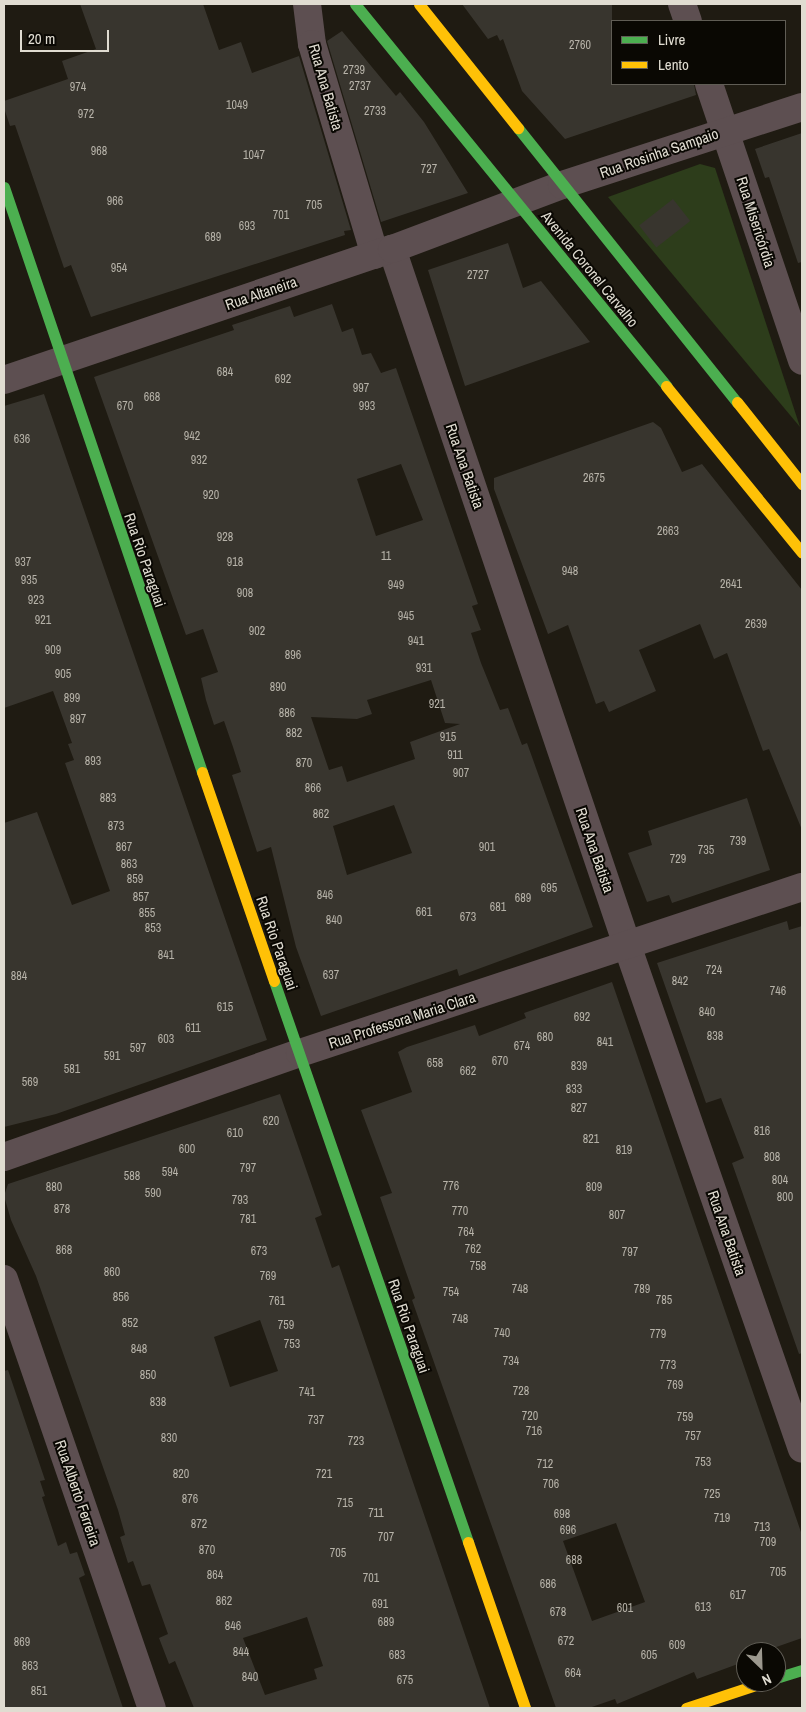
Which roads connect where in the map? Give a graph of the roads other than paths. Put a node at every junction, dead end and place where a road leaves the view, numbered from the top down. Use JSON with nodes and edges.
{"nodes":[{"id":1,"x":307,"y":4,"type":"edge"},
{"id":2,"x":355,"y":4,"type":"edge"},
{"id":3,"x":419,"y":4,"type":"edge"},
{"id":4,"x":682,"y":4,"type":"edge"},
{"id":5,"x":688,"y":20,"type":"edge"},
{"id":6,"x":709,"y":85,"type":"edge"},
{"id":7,"x":802,"y":107,"type":"edge"},
{"id":8,"x":725,"y":130,"type":"junction"},
{"id":9,"x":562,"y":185,"type":"junction"},
{"id":10,"x":4,"y":187,"type":"edge"},
{"id":11,"x":516,"y":202,"type":"junction"},
{"id":12,"x":384,"y":252,"type":"junction"},
{"id":13,"x":60,"y":361,"type":"junction"},
{"id":14,"x":802,"y":361,"type":"edge"},
{"id":15,"x":4,"y":380,"type":"edge"},
{"id":16,"x":802,"y":484,"type":"edge"},
{"id":17,"x":802,"y":552,"type":"edge"},
{"id":18,"x":802,"y":887,"type":"edge"},
{"id":19,"x":628,"y":948,"type":"junction"},
{"id":20,"x":300,"y":1053,"type":"junction"},
{"id":21,"x":4,"y":1157,"type":"edge"},
{"id":22,"x":4,"y":1279,"type":"edge"},
{"id":23,"x":802,"y":1449,"type":"edge"},
{"id":24,"x":802,"y":1670,"type":"edge"},
{"id":25,"x":786,"y":1675,"type":"edge"},
{"id":26,"x":736,"y":1692,"type":"edge"},
{"id":27,"x":152,"y":1708,"type":"edge"},
{"id":28,"x":525,"y":1708,"type":"edge"},
{"id":29,"x":686,"y":1708,"type":"edge"}],
"edges":[{"from":1,"to":12,"type":"street","name":"Rua Ana Batista"},
{"from":2,"to":11,"type":"street","name":"Avenida Coronel Carvalho"},
{"from":3,"to":9,"type":"street","name":"Avenida Coronel Carvalho"},
{"from":4,"to":5,"type":"street"},
{"from":6,"to":8,"type":"street","name":"Rua Misericórdia"},
{"from":7,"to":8,"type":"street","name":"Rua Rosinha Sampaio"},
{"from":8,"to":9,"type":"street","name":"Rua Rosinha Sampaio"},
{"from":8,"to":14,"type":"street","name":"Rua Misericórdia"},
{"from":9,"to":11,"type":"street","name":"Rua Rosinha Sampaio"},
{"from":9,"to":16,"type":"street","name":"Avenida Coronel Carvalho"},
{"from":10,"to":13,"type":"street","name":"Rua Rio Paraguai"},
{"from":11,"to":12,"type":"street","name":"Rua Altaneira"},
{"from":11,"to":17,"type":"street","name":"Avenida Coronel Carvalho"},
{"from":12,"to":13,"type":"street","name":"Rua Altaneira"},
{"from":12,"to":19,"type":"street","name":"Rua Ana Batista"},
{"from":13,"to":15,"type":"street","name":"Rua Altaneira"},
{"from":13,"to":20,"type":"street","name":"Rua Rio Paraguai"},
{"from":18,"to":19,"type":"street","name":"Rua Professora Maria Clara"},
{"from":19,"to":20,"type":"street","name":"Rua Professora Maria Clara"},
{"from":19,"to":23,"type":"street","name":"Rua Ana Batista"},
{"from":20,"to":21,"type":"street","name":"Rua Professora Maria Clara"},
{"from":20,"to":28,"type":"street","name":"Rua Rio Paraguai"},
{"from":22,"to":27,"type":"street","name":"Rua Alberto Ferreira"},
{"from":24,"to":25,"type":"street"},
{"from":26,"to":29,"type":"street"}]}
